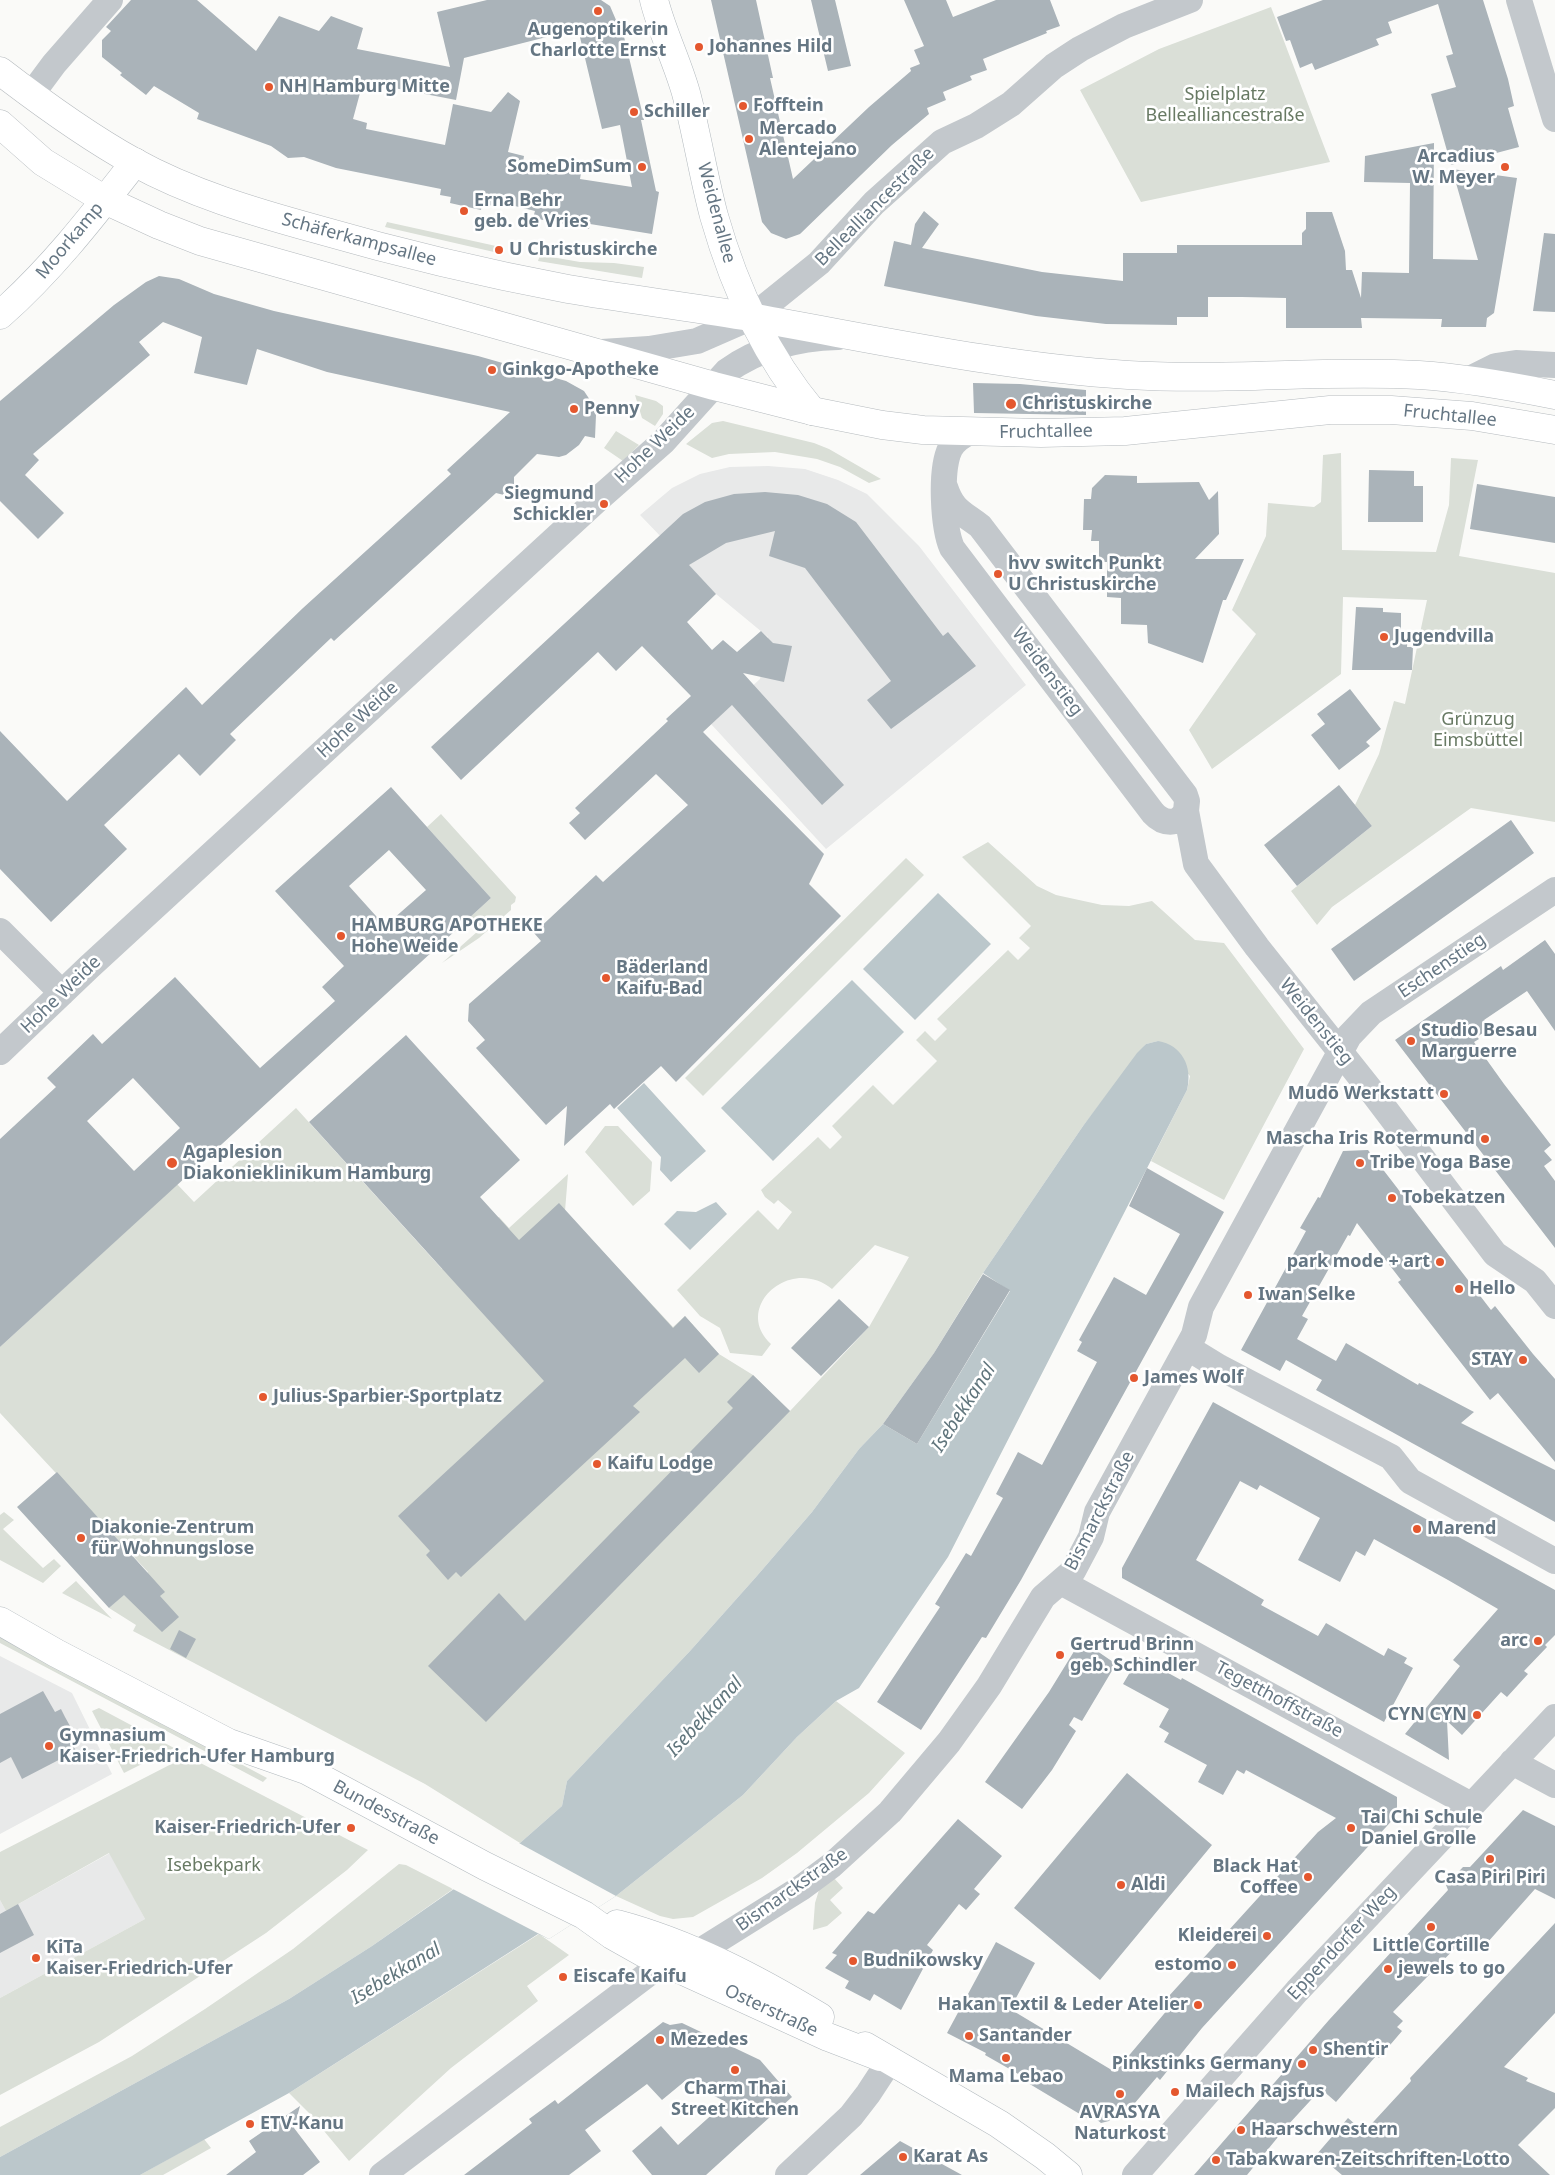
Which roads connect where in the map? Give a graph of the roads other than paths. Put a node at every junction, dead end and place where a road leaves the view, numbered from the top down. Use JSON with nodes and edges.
{"nodes":[{"id":1,"x":110,"y":0,"type":"edge"},
{"id":2,"x":654,"y":0,"type":"edge"},
{"id":3,"x":1190,"y":0,"type":"edge"},
{"id":4,"x":1518,"y":0,"type":"edge"},
{"id":5,"x":0,"y":71,"type":"edge"},
{"id":6,"x":31,"y":95,"type":"junction"},
{"id":7,"x":1555,"y":119,"type":"edge"},
{"id":8,"x":0,"y":124,"type":"edge"},
{"id":9,"x":135,"y":162,"type":"junction"},
{"id":10,"x":105,"y":200,"type":"junction"},
{"id":11,"x":0,"y":315,"type":"edge"},
{"id":12,"x":752,"y":317,"type":"junction"},
{"id":13,"x":874,"y":339,"type":"junction"},
{"id":14,"x":768,"y":349,"type":"junction"},
{"id":15,"x":602,"y":352,"type":"junction"},
{"id":16,"x":1555,"y":365,"type":"edge"},
{"id":17,"x":1470,"y":379,"type":"junction"},
{"id":18,"x":714,"y":386,"type":"junction"},
{"id":19,"x":1555,"y":396,"type":"edge"},
{"id":20,"x":812,"y":411,"type":"junction"},
{"id":21,"x":1555,"y":430,"type":"edge"},
{"id":22,"x":970,"y":432,"type":"junction"},
{"id":23,"x":945,"y":487,"type":"junction"},
{"id":24,"x":1186,"y":811,"type":"junction"},
{"id":25,"x":1555,"y":890,"type":"edge"},
{"id":26,"x":0,"y":930,"type":"edge"},
{"id":27,"x":62,"y":993,"type":"junction"},
{"id":28,"x":0,"y":1052,"type":"edge"},
{"id":29,"x":1341,"y":1053,"type":"junction"},
{"id":30,"x":1555,"y":1306,"type":"edge"},
{"id":31,"x":1188,"y":1348,"type":"junction"},
{"id":32,"x":1555,"y":1561,"type":"edge"},
{"id":33,"x":1061,"y":1582,"type":"junction"},
{"id":34,"x":0,"y":1621,"type":"edge"},
{"id":35,"x":1555,"y":1717,"type":"edge"},
{"id":36,"x":1512,"y":1762,"type":"junction"},
{"id":37,"x":1555,"y":1785,"type":"edge"},
{"id":38,"x":1471,"y":1805,"type":"junction"},
{"id":39,"x":584,"y":1916,"type":"junction"},
{"id":40,"x":697,"y":1953,"type":"junction"},
{"id":41,"x":664,"y":1962,"type":"junction"},
{"id":42,"x":884,"y":2059,"type":"junction"},
{"id":43,"x":382,"y":2175,"type":"edge"},
{"id":44,"x":788,"y":2175,"type":"edge"},
{"id":45,"x":1068,"y":2175,"type":"edge"},
{"id":46,"x":1135,"y":2175,"type":"edge"}],
"edges":[{"from":1,"to":6,"type":"street"},
{"from":2,"to":12,"type":"main road","name":"Weidenallee"},
{"from":3,"to":12,"type":"street","name":"Bellealliancestraße"},
{"from":4,"to":7,"type":"street"},
{"from":5,"to":6,"type":"main road","name":"Schäferkampsallee"},
{"from":6,"to":9,"type":"main road","name":"Schäferkampsallee"},
{"from":8,"to":10,"type":"main road"},
{"from":9,"to":10,"type":"main road","name":"Moorkamp"},
{"from":9,"to":12,"type":"main road","name":"Schäferkampsallee"},
{"from":10,"to":11,"type":"main road","name":"Moorkamp"},
{"from":10,"to":15,"type":"main road"},
{"from":12,"to":13,"type":"main road","name":"Fruchtallee"},
{"from":12,"to":14,"type":"main road","name":"Weidenallee"},
{"from":12,"to":15,"type":"street","name":"Bellealliancestraße"},
{"from":13,"to":14,"type":"street","name":"Fruchtallee"},
{"from":13,"to":17,"type":"main road","name":"Fruchtallee"},
{"from":14,"to":18,"type":"street","name":"Fruchtallee"},
{"from":14,"to":20,"type":"main road","name":"Weidenallee"},
{"from":15,"to":18,"type":"main road"},
{"from":16,"to":17,"type":"street"},
{"from":17,"to":19,"type":"main road","name":"Fruchtallee"},
{"from":18,"to":20,"type":"main road","name":"Fruchtallee"},
{"from":18,"to":27,"type":"street","name":"Hohe Weide"},
{"from":20,"to":22,"type":"main road","name":"Fruchtallee"},
{"from":21,"to":22,"type":"main road","name":"Fruchtallee"},
{"from":22,"to":23,"type":"street","name":"Weidenstieg"},
{"from":23,"to":24,"type":"street","name":"Weidenstieg"},
{"from":23,"to":24,"type":"street","name":"Weidenstieg"},
{"from":24,"to":29,"type":"street","name":"Weidenstieg"},
{"from":25,"to":29,"type":"street","name":"Eschenstieg"},
{"from":26,"to":27,"type":"street"},
{"from":27,"to":28,"type":"street","name":"Hohe Weide"},
{"from":29,"to":30,"type":"street","name":"Weidenstieg"},
{"from":29,"to":31,"type":"street","name":"Bismarckstraße"},
{"from":31,"to":32,"type":"street"},
{"from":31,"to":33,"type":"street","name":"Bismarckstraße"},
{"from":33,"to":38,"type":"street","name":"Tegetthoffstraße"},
{"from":33,"to":40,"type":"street","name":"Bismarckstraße"},
{"from":34,"to":39,"type":"main road","name":"Bundesstraße"},
{"from":35,"to":36,"type":"street","name":"Eppendorfer Weg"},
{"from":36,"to":37,"type":"street"},
{"from":36,"to":38,"type":"street","name":"Eppendorfer Weg"},
{"from":38,"to":46,"type":"street","name":"Eppendorfer Weg"},
{"from":39,"to":40,"type":"main road","name":"Bundesstraße"},
{"from":39,"to":41,"type":"main road","name":"Bundesstraße"},
{"from":40,"to":42,"type":"main road","name":"Osterstraße"},
{"from":41,"to":42,"type":"main road","name":"Osterstraße"},
{"from":41,"to":43,"type":"street"},
{"from":42,"to":44,"type":"street"},
{"from":42,"to":45,"type":"main road","name":"Osterstraße"}]}
